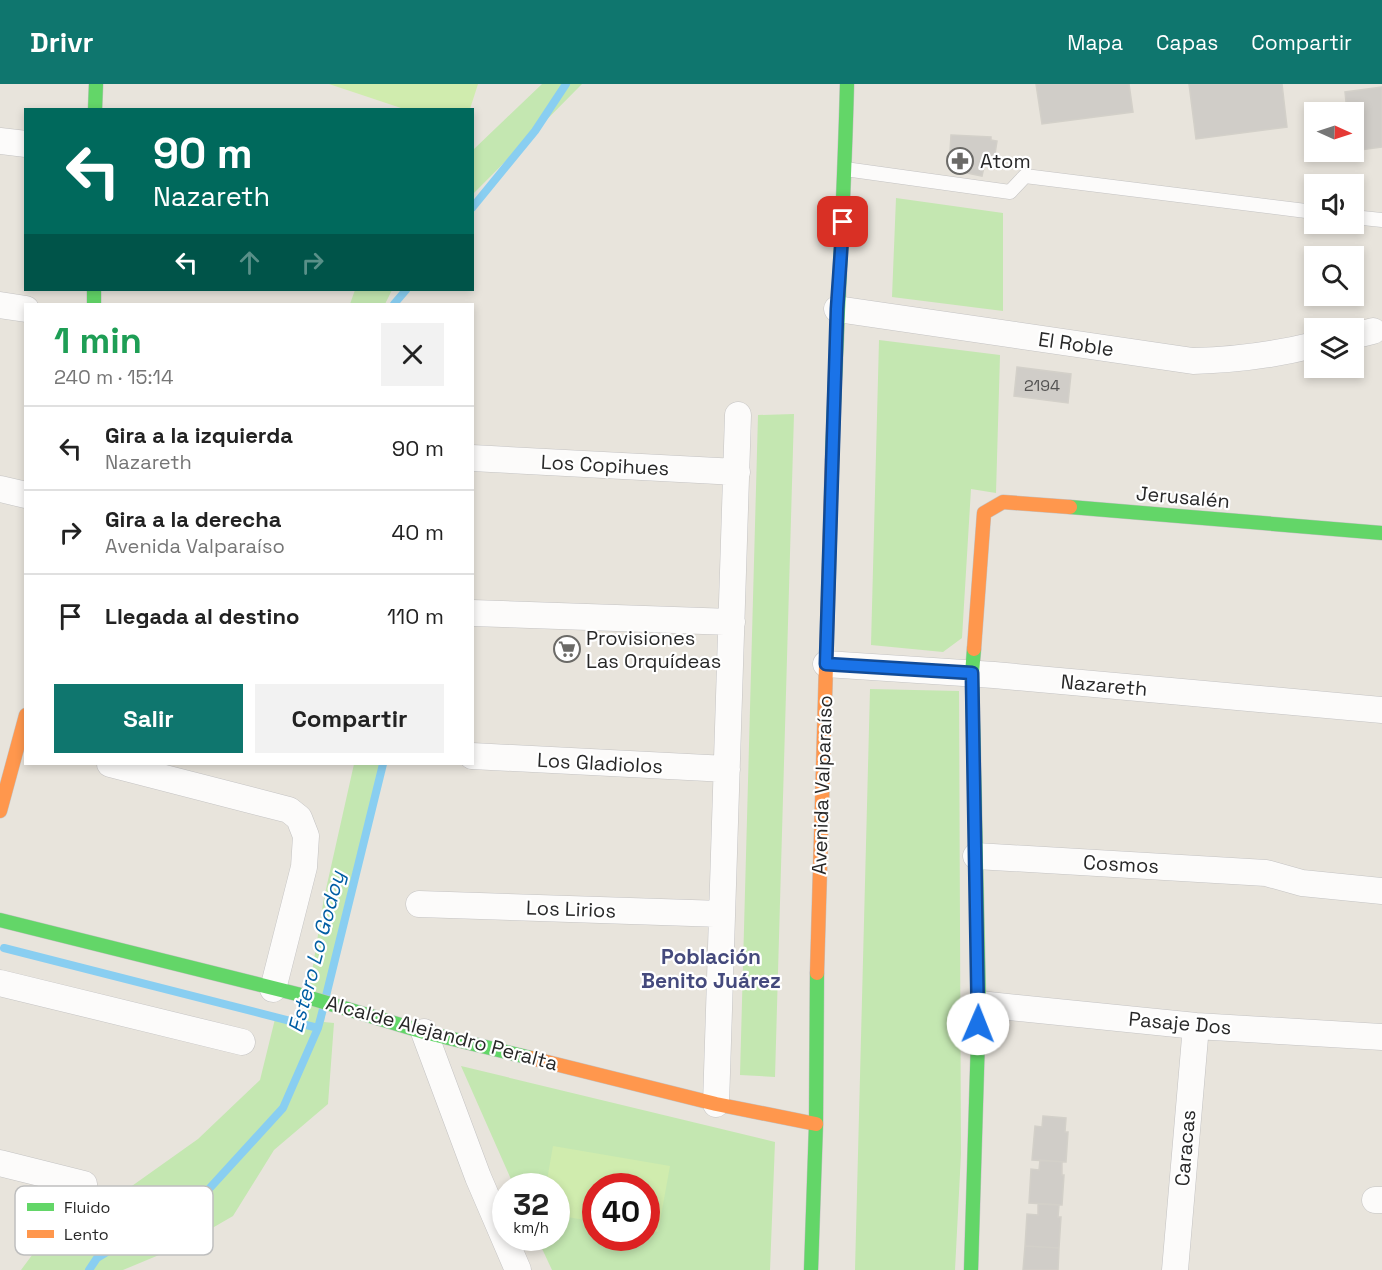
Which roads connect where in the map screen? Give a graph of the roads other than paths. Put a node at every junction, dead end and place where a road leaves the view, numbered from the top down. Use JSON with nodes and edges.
{"nodes":[{"id":1,"x":96,"y":84,"type":"edge"},
{"id":2,"x":848,"y":84,"type":"edge"},
{"id":3,"x":95,"y":108,"type":"edge"},
{"id":4,"x":0,"y":141,"type":"edge"},
{"id":5,"x":24,"y":144,"type":"edge"},
{"id":6,"x":845,"y":169,"type":"junction"},
{"id":7,"x":1304,"y":211,"type":"edge"},
{"id":8,"x":1364,"y":218,"type":"edge"},
{"id":9,"x":1382,"y":220,"type":"edge"},
{"id":10,"x":0,"y":305,"type":"edge"},
{"id":11,"x":24,"y":309,"type":"edge"},
{"id":12,"x":837,"y":309,"type":"junction"},
{"id":13,"x":1304,"y":348,"type":"edge"},
{"id":14,"x":738,"y":415,"type":"dead end"},
{"id":15,"x":474,"y":458,"type":"edge"},
{"id":16,"x":737,"y":472,"type":"junction"},
{"id":17,"x":0,"y":489,"type":"edge"},
{"id":18,"x":24,"y":495,"type":"edge"},
{"id":19,"x":1382,"y":533,"type":"edge"},
{"id":20,"x":474,"y":613,"type":"edge"},
{"id":21,"x":732,"y":622,"type":"junction"},
{"id":22,"x":826,"y":664,"type":"junction"},
{"id":23,"x":972,"y":673,"type":"junction"},
{"id":24,"x":1382,"y":710,"type":"edge"},
{"id":25,"x":24,"y":720,"type":"edge"},
{"id":26,"x":15,"y":739,"type":"edge"},
{"id":27,"x":474,"y":756,"type":"edge"},
{"id":28,"x":114,"y":765,"type":"edge"},
{"id":29,"x":726,"y":769,"type":"junction"},
{"id":30,"x":0,"y":811,"type":"edge"},
{"id":31,"x":976,"y":856,"type":"junction"},
{"id":32,"x":1382,"y":891,"type":"edge"},
{"id":33,"x":419,"y":904,"type":"dead end"},
{"id":34,"x":722,"y":914,"type":"junction"},
{"id":35,"x":0,"y":920,"type":"edge"},
{"id":36,"x":0,"y":983,"type":"edge"},
{"id":37,"x":285,"y":992,"type":"junction"},
{"id":38,"x":979,"y":1004,"type":"junction"},
{"id":39,"x":1196,"y":1026,"type":"junction"},
{"id":40,"x":424,"y":1032,"type":"junction"},
{"id":41,"x":1382,"y":1037,"type":"edge"},
{"id":42,"x":242,"y":1042,"type":"dead end"},
{"id":43,"x":716,"y":1104,"type":"junction"},
{"id":44,"x":816,"y":1124,"type":"junction"},
{"id":45,"x":0,"y":1163,"type":"edge"},
{"id":46,"x":84,"y":1184,"type":"dead end"},
{"id":47,"x":518,"y":1270,"type":"edge"},
{"id":48,"x":811,"y":1270,"type":"edge"},
{"id":49,"x":971,"y":1270,"type":"edge"},
{"id":50,"x":1175,"y":1270,"type":"edge"}],
"edges":[{"from":1,"to":3,"type":"main road"},
{"from":2,"to":6,"type":"main road","name":"Avenida Valparaíso"},
{"from":4,"to":5,"type":"street"},
{"from":6,"to":7,"type":"lane"},
{"from":6,"to":12,"type":"main road","name":"Avenida Valparaíso"},
{"from":8,"to":9,"type":"lane"},
{"from":10,"to":11,"type":"street"},
{"from":12,"to":13,"type":"street","name":"El Roble"},
{"from":12,"to":22,"type":"main road","name":"Avenida Valparaíso"},
{"from":14,"to":16,"type":"street"},
{"from":15,"to":16,"type":"street","name":"Los Copihues"},
{"from":16,"to":21,"type":"street"},
{"from":17,"to":18,"type":"street"},
{"from":19,"to":23,"type":"main road","name":"Jerusalén"},
{"from":20,"to":21,"type":"street"},
{"from":21,"to":29,"type":"street"},
{"from":22,"to":23,"type":"street","name":"Nazareth"},
{"from":22,"to":44,"type":"main road","name":"Avenida Valparaíso"},
{"from":23,"to":24,"type":"street","name":"Nazareth"},
{"from":23,"to":31,"type":"main road"},
{"from":25,"to":26,"type":"main road"},
{"from":26,"to":30,"type":"main road"},
{"from":27,"to":29,"type":"street","name":"Los Gladiolos"},
{"from":28,"to":37,"type":"street"},
{"from":29,"to":34,"type":"street"},
{"from":31,"to":32,"type":"street","name":"Cosmos"},
{"from":31,"to":38,"type":"main road"},
{"from":33,"to":34,"type":"street","name":"Los Lirios"},
{"from":34,"to":43,"type":"street"},
{"from":35,"to":37,"type":"main road","name":"Alcalde Alejandro Peralta"},
{"from":36,"to":42,"type":"street"},
{"from":37,"to":40,"type":"main road","name":"Alcalde Alejandro Peralta"},
{"from":38,"to":39,"type":"street","name":"Pasaje Dos"},
{"from":38,"to":49,"type":"main road"},
{"from":39,"to":41,"type":"street","name":"Pasaje Dos"},
{"from":39,"to":50,"type":"street","name":"Caracas"},
{"from":40,"to":43,"type":"main road","name":"Alcalde Alejandro Peralta"},
{"from":40,"to":47,"type":"street"},
{"from":43,"to":44,"type":"main road","name":"Alcalde Alejandro Peralta"},
{"from":44,"to":48,"type":"main road","name":"Avenida Valparaíso"},
{"from":45,"to":46,"type":"street"}]}
